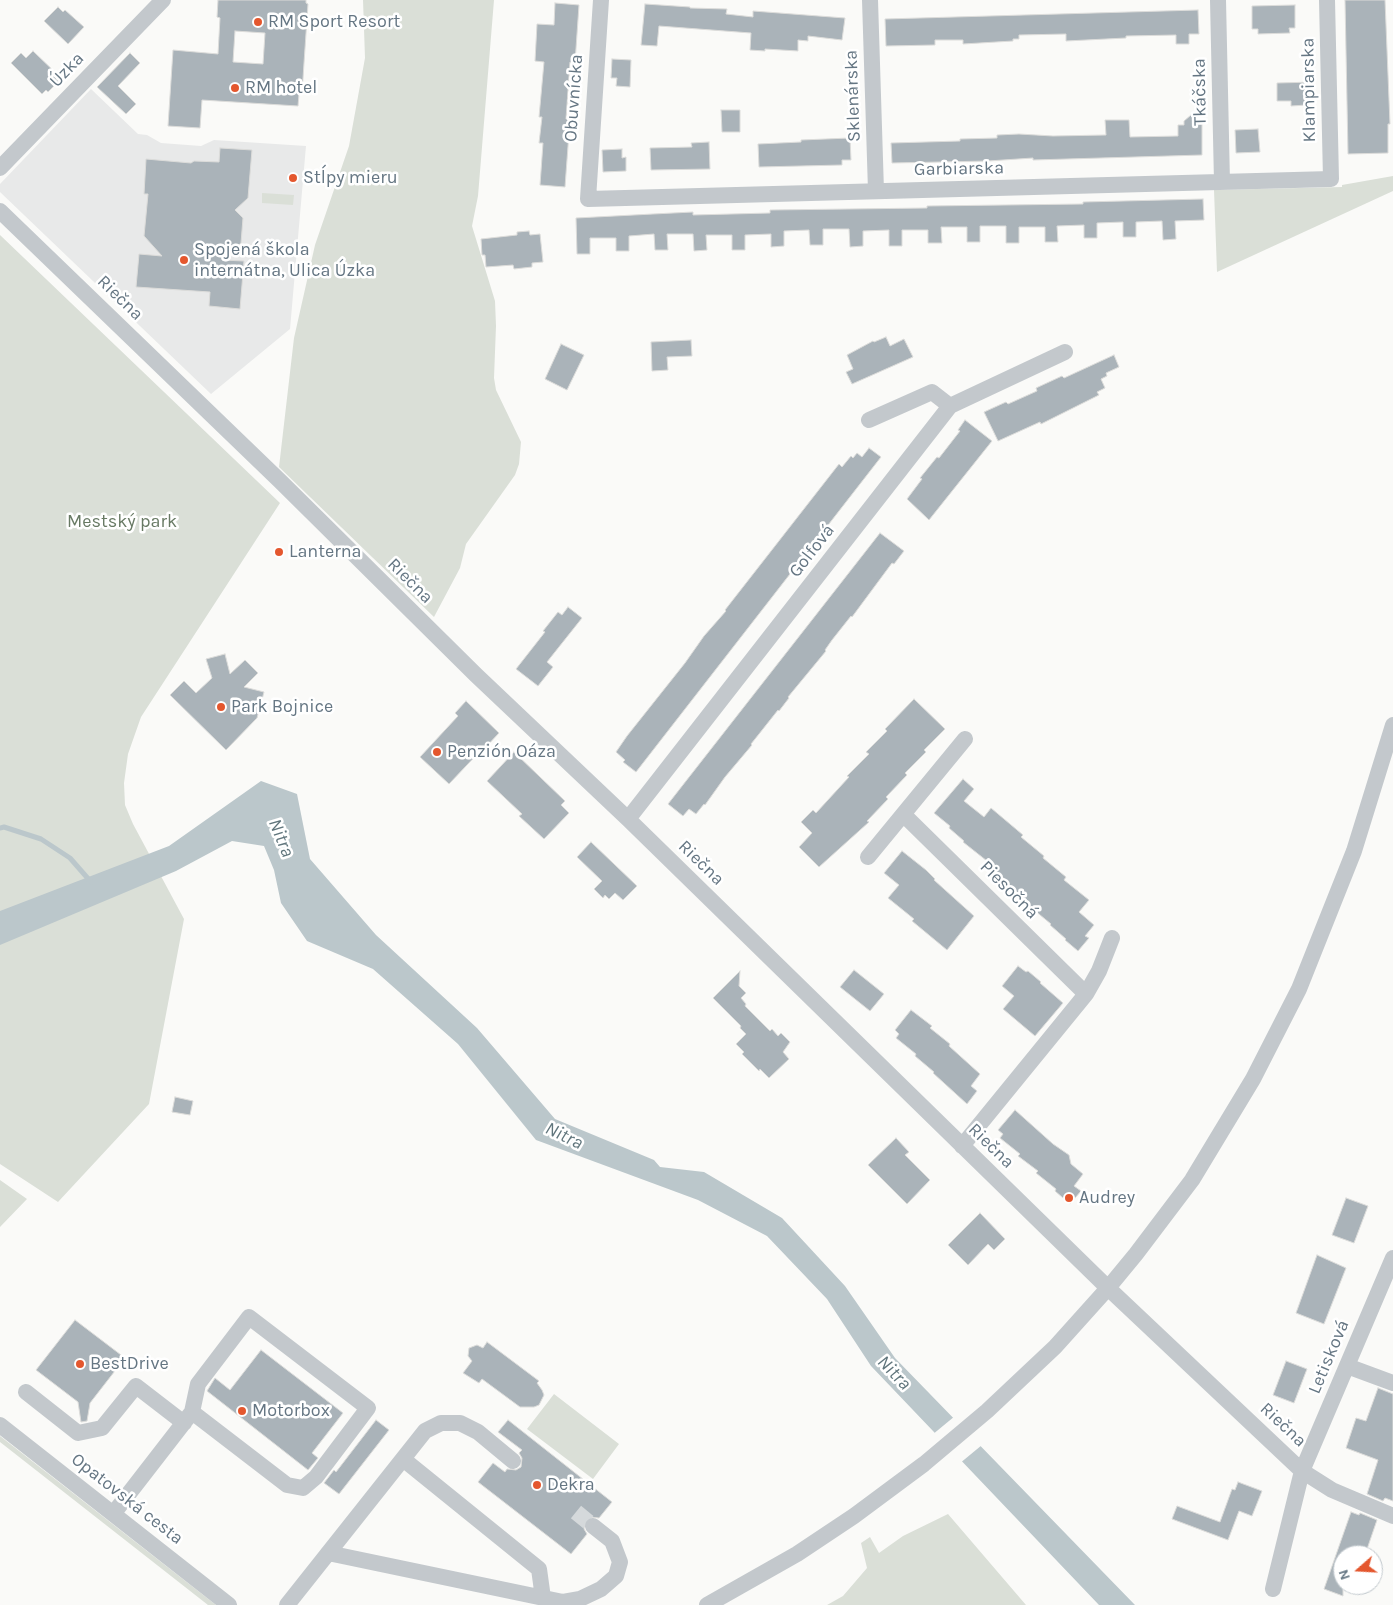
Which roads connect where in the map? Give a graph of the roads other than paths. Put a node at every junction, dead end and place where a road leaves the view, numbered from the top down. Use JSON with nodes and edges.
{"nodes":[{"id":1,"x":163,"y":0,"type":"edge"},
{"id":2,"x":601,"y":0,"type":"edge"},
{"id":3,"x":870,"y":0,"type":"edge"},
{"id":4,"x":1218,"y":0,"type":"edge"},
{"id":5,"x":1327,"y":0,"type":"edge"},
{"id":6,"x":0,"y":168,"type":"edge"},
{"id":7,"x":1331,"y":179,"type":"joint"},
{"id":8,"x":1222,"y":182,"type":"junction"},
{"id":9,"x":876,"y":191,"type":"junction"},
{"id":10,"x":588,"y":199,"type":"joint"},
{"id":11,"x":0,"y":211,"type":"edge"},
{"id":12,"x":1065,"y":352,"type":"dead end"},
{"id":13,"x":950,"y":406,"type":"junction"},
{"id":14,"x":869,"y":420,"type":"dead end"},
{"id":15,"x":1393,"y":725,"type":"edge"},
{"id":16,"x":965,"y":739,"type":"dead end"},
{"id":17,"x":904,"y":815,"type":"junction"},
{"id":18,"x":628,"y":819,"type":"junction"},
{"id":19,"x":868,"y":857,"type":"dead end"},
{"id":20,"x":1112,"y":938,"type":"dead end"},
{"id":21,"x":1086,"y":994,"type":"junction"},
{"id":22,"x":962,"y":1146,"type":"junction"},
{"id":23,"x":1393,"y":1258,"type":"edge"},
{"id":24,"x":1108,"y":1288,"type":"junction"},
{"id":25,"x":1347,"y":1366,"type":"junction"},
{"id":26,"x":1393,"y":1383,"type":"edge"},
{"id":27,"x":26,"y":1392,"type":"dead end"},
{"id":28,"x":188,"y":1418,"type":"junction"},
{"id":29,"x":0,"y":1426,"type":"edge"},
{"id":30,"x":403,"y":1459,"type":"junction"},
{"id":31,"x":513,"y":1461,"type":"dead end"},
{"id":32,"x":1302,"y":1470,"type":"junction"},
{"id":33,"x":113,"y":1514,"type":"junction"},
{"id":34,"x":1393,"y":1516,"type":"edge"},
{"id":35,"x":593,"y":1526,"type":"tunnel mouth"},
{"id":36,"x":328,"y":1553,"type":"junction"},
{"id":37,"x":1273,"y":1589,"type":"dead end"},
{"id":38,"x":544,"y":1598,"type":"junction"},
{"id":39,"x":229,"y":1605,"type":"edge"},
{"id":40,"x":287,"y":1605,"type":"edge"},
{"id":41,"x":707,"y":1605,"type":"edge"}],
"edges":[{"from":1,"to":6,"type":"street","name":"Úzka"},
{"from":2,"to":10,"type":"street","name":"Obuvnícka"},
{"from":3,"to":9,"type":"street","name":"Sklenárska"},
{"from":4,"to":8,"type":"street","name":"Tkáčska"},
{"from":5,"to":7,"type":"street","name":"Klampiarska"},
{"from":7,"to":8,"type":"street","name":"Garbiarska"},
{"from":8,"to":9,"type":"street","name":"Garbiarska"},
{"from":9,"to":10,"type":"street","name":"Garbiarska"},
{"from":11,"to":18,"type":"street","name":"Riečna"},
{"from":12,"to":13,"type":"street","name":"Golfová"},
{"from":13,"to":14,"type":"street"},
{"from":13,"to":18,"type":"street","name":"Golfová"},
{"from":15,"to":24,"type":"street"},
{"from":16,"to":17,"type":"street"},
{"from":17,"to":19,"type":"street"},
{"from":17,"to":21,"type":"street","name":"Piesočná"},
{"from":18,"to":22,"type":"street","name":"Riečna"},
{"from":20,"to":21,"type":"street"},
{"from":21,"to":22,"type":"street"},
{"from":22,"to":24,"type":"street","name":"Riečna"},
{"from":23,"to":25,"type":"street","name":"Letisková"},
{"from":24,"to":32,"type":"street","name":"Riečna"},
{"from":24,"to":41,"type":"street"},
{"from":25,"to":26,"type":"street"},
{"from":25,"to":32,"type":"street","name":"Letisková"},
{"from":27,"to":28,"type":"street"},
{"from":28,"to":28,"type":"street"},
{"from":28,"to":33,"type":"street"},
{"from":29,"to":33,"type":"street","name":"Opatovská cesta"},
{"from":30,"to":31,"type":"street"},
{"from":30,"to":36,"type":"street"},
{"from":30,"to":38,"type":"street"},
{"from":32,"to":34,"type":"street","name":"Riečna"},
{"from":32,"to":37,"type":"street","name":"Letisková"},
{"from":33,"to":39,"type":"street","name":"Opatovská cesta"},
{"from":35,"to":38,"type":"street"},
{"from":36,"to":38,"type":"street"},
{"from":36,"to":40,"type":"street"}]}
